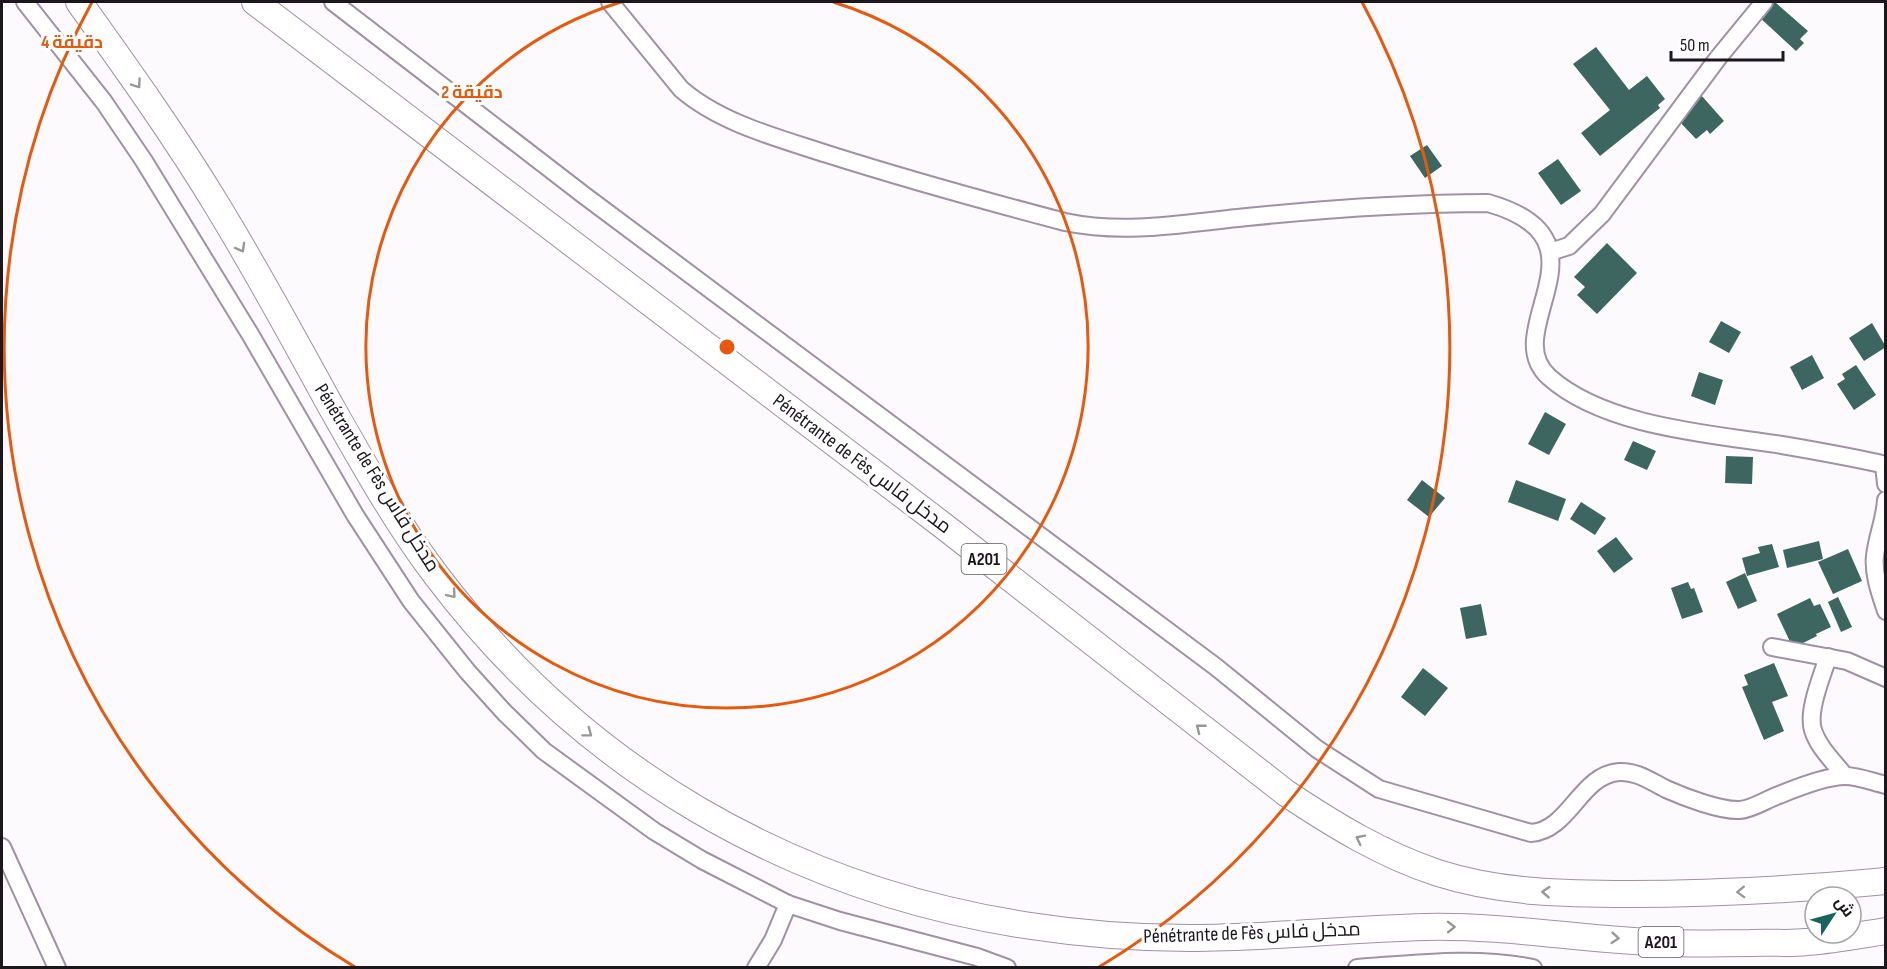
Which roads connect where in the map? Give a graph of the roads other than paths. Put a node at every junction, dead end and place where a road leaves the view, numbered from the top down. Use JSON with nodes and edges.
{"nodes":[{"id":1,"x":25,"y":2,"type":"edge"},
{"id":2,"x":79,"y":2,"type":"edge"},
{"id":3,"x":255,"y":2,"type":"edge"},
{"id":4,"x":333,"y":2,"type":"edge"},
{"id":5,"x":610,"y":2,"type":"edge"},
{"id":6,"x":1764,"y":2,"type":"edge"},
{"id":7,"x":1550,"y":252,"type":"junction"},
{"id":8,"x":1885,"y":465,"type":"edge"},
{"id":9,"x":1886,"y":484,"type":"edge"},
{"id":10,"x":1886,"y":500,"type":"edge"},
{"id":11,"x":1886,"y":611,"type":"edge"},
{"id":12,"x":1772,"y":647,"type":"dead end"},
{"id":13,"x":1828,"y":657,"type":"junction"},
{"id":14,"x":1886,"y":678,"type":"edge"},
{"id":15,"x":1845,"y":776,"type":"junction"},
{"id":16,"x":1886,"y":784,"type":"edge"},
{"id":17,"x":2,"y":847,"type":"edge"},
{"id":18,"x":1886,"y":881,"type":"edge"},
{"id":19,"x":788,"y":904,"type":"junction"},
{"id":20,"x":1886,"y":931,"type":"edge"},
{"id":21,"x":57,"y":968,"type":"edge"},
{"id":22,"x":756,"y":968,"type":"edge"},
{"id":23,"x":1007,"y":968,"type":"edge"},
{"id":24,"x":1357,"y":968,"type":"edge"},
{"id":25,"x":1533,"y":968,"type":"edge"}],
"edges":[{"from":1,"to":19,"type":"street"},
{"from":2,"to":20,"type":"highway","name":"Pénétrante de Fès مدخل فاس","number":"A201","one_way":true},
{"from":18,"to":3,"type":"highway","name":"Pénétrante de Fès مدخل فاس","number":"A201","one_way":true},
{"from":4,"to":15,"type":"street"},
{"from":5,"to":7,"type":"street"},
{"from":6,"to":7,"type":"street"},
{"from":7,"to":8,"type":"street"},
{"from":8,"to":9,"type":"street"},
{"from":10,"to":11,"type":"street"},
{"from":12,"to":13,"type":"street"},
{"from":13,"to":14,"type":"street"},
{"from":13,"to":15,"type":"street"},
{"from":15,"to":16,"type":"street"},
{"from":17,"to":21,"type":"street"},
{"from":19,"to":22,"type":"street"},
{"from":19,"to":23,"type":"street"},
{"from":24,"to":25,"type":"street"}]}
